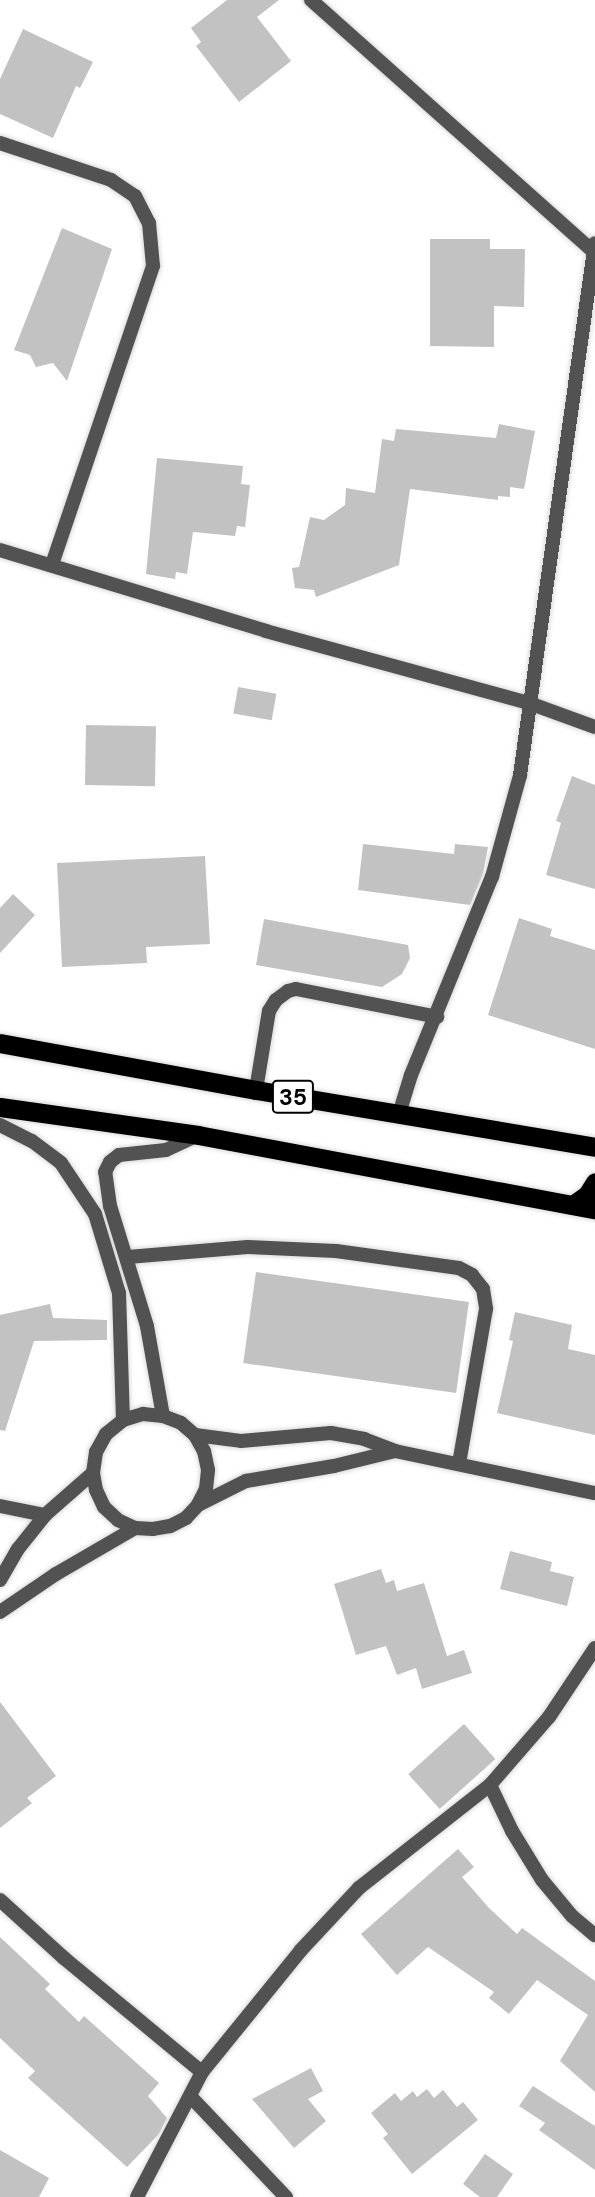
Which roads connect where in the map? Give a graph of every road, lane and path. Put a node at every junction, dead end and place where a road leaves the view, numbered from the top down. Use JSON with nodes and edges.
{"nodes":[{"id":1,"x":311,"y":0,"type":"edge"},
{"id":2,"x":0,"y":143,"type":"edge"},
{"id":3,"x":594,"y":247,"type":"edge"},
{"id":4,"x":0,"y":550,"type":"edge"},
{"id":5,"x":52,"y":565,"type":"junction"},
{"id":6,"x":529,"y":703,"type":"junction"},
{"id":7,"x":595,"y":727,"type":"edge"},
{"id":8,"x":437,"y":1017,"type":"junction"},
{"id":9,"x":0,"y":1043,"type":"edge"},
{"id":10,"x":256,"y":1090,"type":"junction"},
{"id":11,"x":0,"y":1107,"type":"edge"},
{"id":12,"x":399,"y":1114,"type":"junction"},
{"id":13,"x":0,"y":1125,"type":"edge"},
{"id":14,"x":198,"y":1136,"type":"junction"},
{"id":15,"x":592,"y":1150,"type":"edge"},
{"id":16,"x":595,"y":1182,"type":"edge"},
{"id":17,"x":574,"y":1203,"type":"junction"},
{"id":18,"x":595,"y":1209,"type":"edge"},
{"id":19,"x":128,"y":1257,"type":"junction"},
{"id":20,"x":111,"y":1260,"type":"junction"},
{"id":21,"x":163,"y":1416,"type":"junction"},
{"id":22,"x":123,"y":1420,"type":"junction"},
{"id":23,"x":195,"y":1435,"type":"junction"},
{"id":24,"x":395,"y":1451,"type":"junction"},
{"id":25,"x":459,"y":1464,"type":"junction"},
{"id":26,"x":93,"y":1473,"type":"junction"},
{"id":27,"x":595,"y":1493,"type":"edge"},
{"id":28,"x":198,"y":1505,"type":"junction"},
{"id":29,"x":0,"y":1506,"type":"edge"},
{"id":30,"x":45,"y":1515,"type":"junction"},
{"id":31,"x":135,"y":1528,"type":"junction"},
{"id":32,"x":0,"y":1580,"type":"edge"},
{"id":33,"x":0,"y":1612,"type":"edge"},
{"id":34,"x":595,"y":1648,"type":"edge"},
{"id":35,"x":489,"y":1785,"type":"junction"},
{"id":36,"x":0,"y":1900,"type":"edge"},
{"id":37,"x":595,"y":1935,"type":"edge"},
{"id":38,"x":202,"y":2072,"type":"junction"},
{"id":39,"x":191,"y":2097,"type":"junction"},
{"id":40,"x":138,"y":2197,"type":"edge"},
{"id":41,"x":286,"y":2197,"type":"edge"}],
"edges":[{"from":1,"to":3,"type":"street"},
{"from":2,"to":5,"type":"street"},
{"from":3,"to":6,"type":"street"},
{"from":4,"to":5,"type":"street"},
{"from":5,"to":6,"type":"street"},
{"from":6,"to":7,"type":"street"},
{"from":6,"to":8,"type":"street"},
{"from":8,"to":10,"type":"street"},
{"from":8,"to":12,"type":"street"},
{"from":9,"to":10,"type":"highway","number":"35"},
{"from":10,"to":12,"type":"highway","number":"35"},
{"from":11,"to":14,"type":"highway","number":"35"},
{"from":12,"to":15,"type":"highway","number":"35"},
{"from":13,"to":20,"type":"street"},
{"from":14,"to":17,"type":"highway","number":"35"},
{"from":14,"to":19,"type":"street"},
{"from":16,"to":17,"type":"highway"},
{"from":17,"to":18,"type":"highway","number":"35"},
{"from":19,"to":20,"type":"street"},
{"from":19,"to":21,"type":"street"},
{"from":19,"to":25,"type":"street"},
{"from":20,"to":22,"type":"street"},
{"from":21,"to":22,"type":"street"},
{"from":21,"to":23,"type":"street"},
{"from":22,"to":26,"type":"street"},
{"from":23,"to":24,"type":"street"},
{"from":23,"to":28,"type":"street"},
{"from":24,"to":25,"type":"street"},
{"from":24,"to":28,"type":"street"},
{"from":25,"to":27,"type":"street"},
{"from":26,"to":30,"type":"street"},
{"from":26,"to":31,"type":"street"},
{"from":28,"to":31,"type":"street"},
{"from":29,"to":30,"type":"street"},
{"from":30,"to":32,"type":"street"},
{"from":31,"to":33,"type":"street"},
{"from":34,"to":35,"type":"street"},
{"from":35,"to":37,"type":"street"},
{"from":35,"to":38,"type":"street"},
{"from":36,"to":38,"type":"street"},
{"from":38,"to":39,"type":"street"},
{"from":39,"to":40,"type":"street"},
{"from":39,"to":41,"type":"street"}]}
